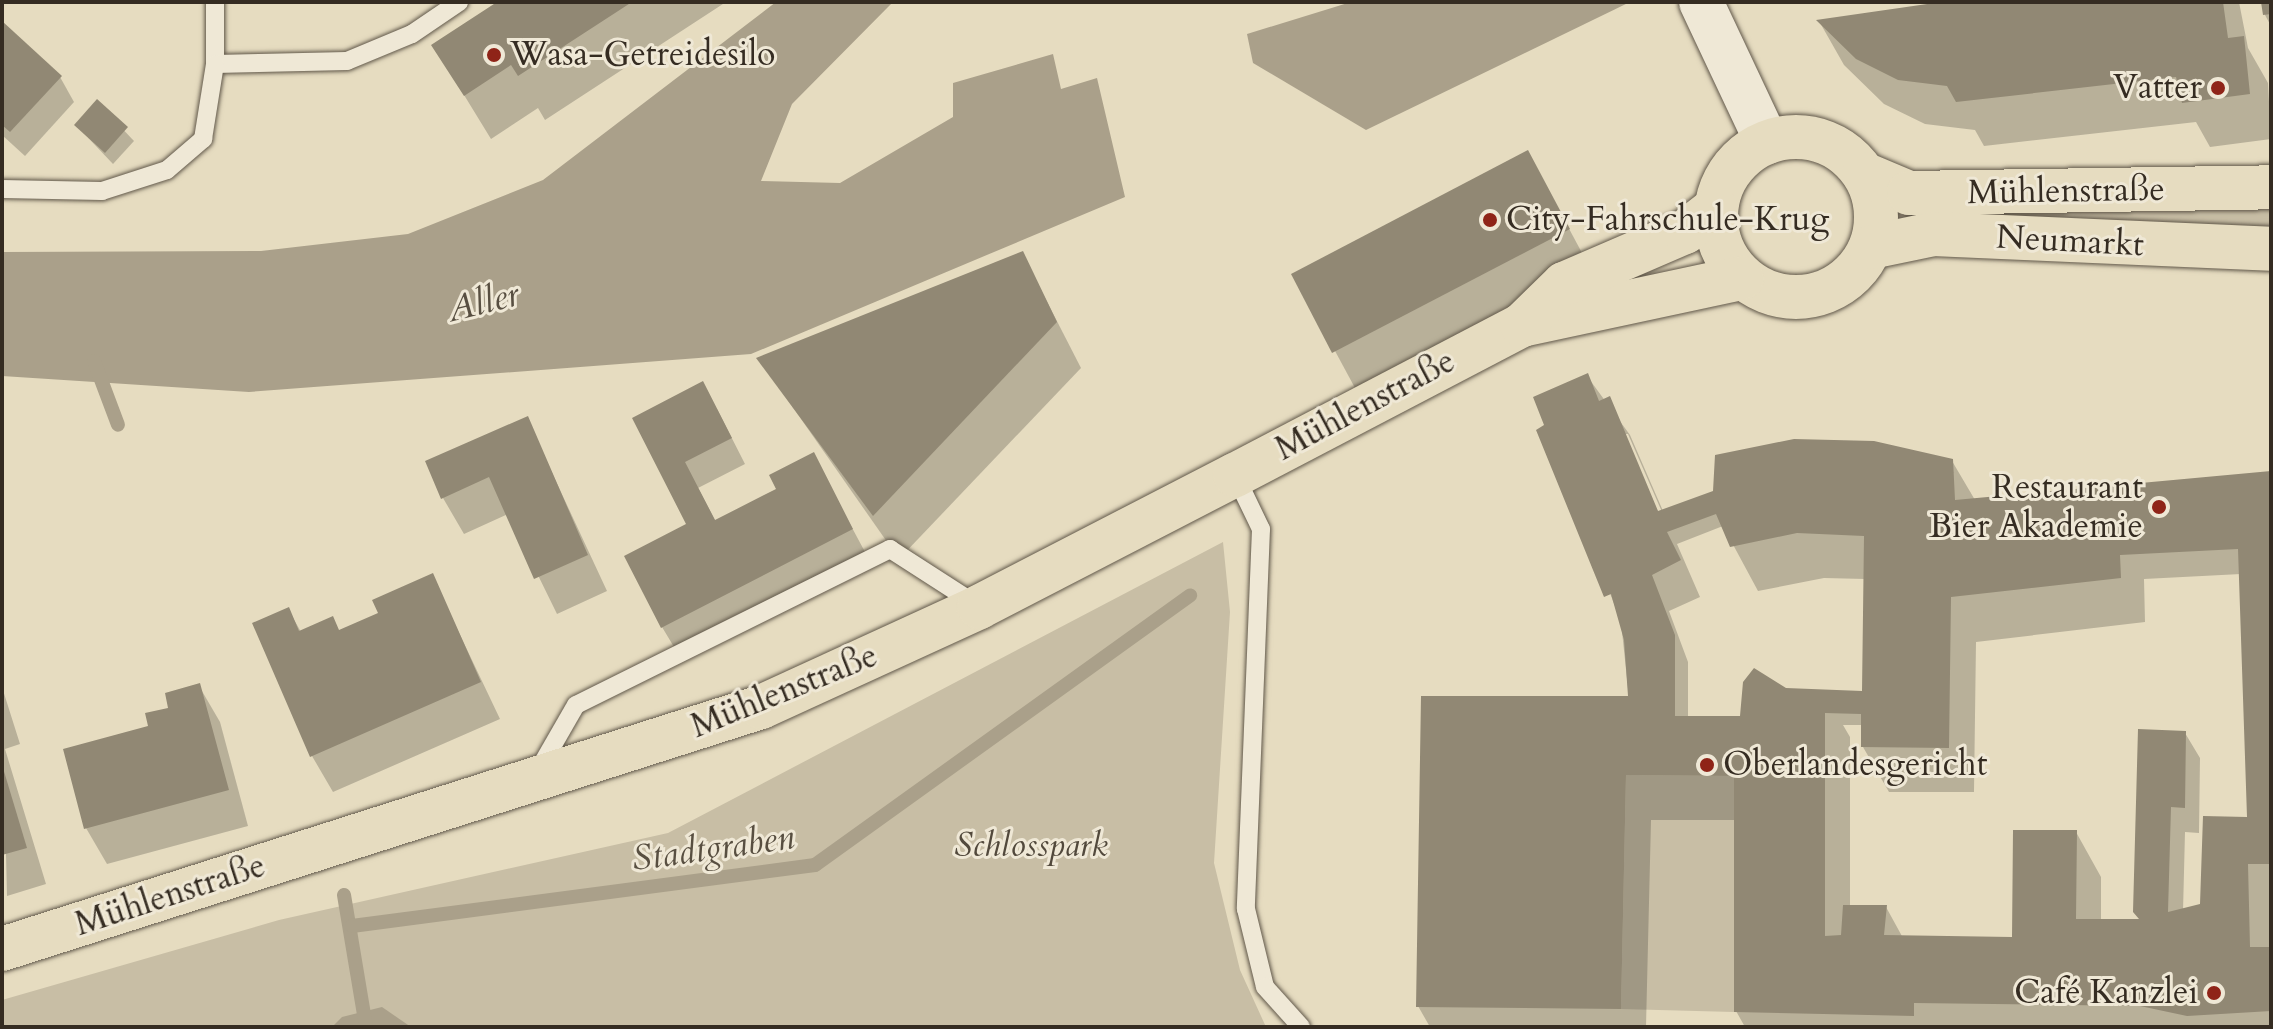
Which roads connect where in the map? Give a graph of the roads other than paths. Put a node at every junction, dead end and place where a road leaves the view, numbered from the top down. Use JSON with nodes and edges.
{"nodes":[{"id":1,"x":215,"y":2,"type":"edge"},
{"id":2,"x":459,"y":2,"type":"edge"},
{"id":3,"x":1701,"y":2,"type":"edge"},
{"id":4,"x":215,"y":64,"type":"junction"},
{"id":5,"x":1767,"y":142,"type":"junction"},
{"id":6,"x":1864,"y":174,"type":"junction"},
{"id":7,"x":2271,"y":187,"type":"edge"},
{"id":8,"x":2,"y":189,"type":"edge"},
{"id":9,"x":1716,"y":208,"type":"junction"},
{"id":10,"x":1871,"y":247,"type":"junction"},
{"id":11,"x":2271,"y":249,"type":"edge"},
{"id":12,"x":1742,"y":278,"type":"junction"},
{"id":13,"x":1522,"y":325,"type":"junction"},
{"id":14,"x":1235,"y":475,"type":"junction"},
{"id":15,"x":979,"y":607,"type":"junction"},
{"id":16,"x":531,"y":782,"type":"junction"},
{"id":17,"x":2,"y":949,"type":"edge"},
{"id":18,"x":1301,"y":1027,"type":"edge"}],
"edges":[{"from":1,"to":4,"type":"lane"},
{"from":2,"to":4,"type":"lane"},
{"from":3,"to":5,"type":"street"},
{"from":4,"to":8,"type":"lane"},
{"from":5,"to":6,"type":"main road","name":"Mühlenstraße"},
{"from":5,"to":9,"type":"main road"},
{"from":6,"to":7,"type":"main road","name":"Mühlenstraße"},
{"from":6,"to":10,"type":"main road"},
{"from":9,"to":12,"type":"main road"},
{"from":9,"to":13,"type":"main road","name":"Mühlenstraße"},
{"from":10,"to":11,"type":"main road","name":"Neumarkt"},
{"from":10,"to":12,"type":"main road"},
{"from":12,"to":13,"type":"main road","name":"Mühlenstraße"},
{"from":13,"to":14,"type":"main road","name":"Mühlenstraße"},
{"from":14,"to":15,"type":"main road","name":"Mühlenstraße"},
{"from":14,"to":18,"type":"lane"},
{"from":15,"to":16,"type":"main road","name":"Mühlenstraße"},
{"from":15,"to":16,"type":"lane"},
{"from":16,"to":17,"type":"main road","name":"Mühlenstraße"}]}
